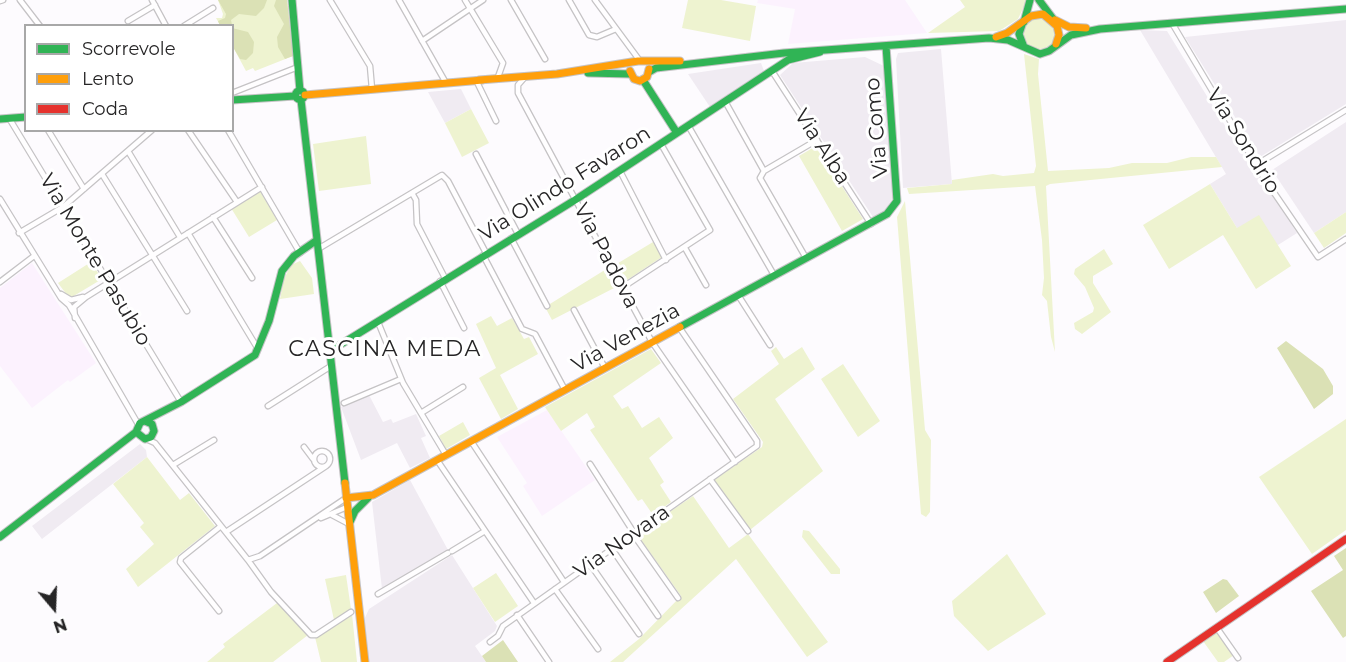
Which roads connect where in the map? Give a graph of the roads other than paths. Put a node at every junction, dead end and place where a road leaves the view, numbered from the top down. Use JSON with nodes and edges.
{"nodes":[{"id":1,"x":292,"y":0,"type":"edge"},
{"id":2,"x":330,"y":0,"type":"edge"},
{"id":3,"x":399,"y":0,"type":"edge"},
{"id":4,"x":465,"y":0,"type":"edge"},
{"id":5,"x":483,"y":0,"type":"edge"},
{"id":6,"x":511,"y":0,"type":"edge"},
{"id":7,"x":568,"y":0,"type":"edge"},
{"id":8,"x":596,"y":0,"type":"edge"},
{"id":9,"x":1030,"y":0,"type":"edge"},
{"id":10,"x":1039,"y":0,"type":"edge"},
{"id":11,"x":20,"y":1,"type":"edge"},
{"id":12,"x":154,"y":3,"type":"edge"},
{"id":13,"x":213,"y":8,"type":"dead end"},
{"id":14,"x":471,"y":9,"type":"junction"},
{"id":15,"x":1346,"y":9,"type":"edge"},
{"id":16,"x":1054,"y":20,"type":"junction"},
{"id":17,"x":128,"y":21,"type":"dead end"},
{"id":18,"x":1024,"y":22,"type":"junction"},
{"id":19,"x":1172,"y":23,"type":"junction"},
{"id":20,"x":38,"y":24,"type":"edge"},
{"id":21,"x":165,"y":24,"type":"edge"},
{"id":22,"x":187,"y":24,"type":"edge"},
{"id":23,"x":616,"y":29,"type":"junction"},
{"id":24,"x":1100,"y":29,"type":"junction"},
{"id":25,"x":989,"y":38,"type":"junction"},
{"id":26,"x":422,"y":41,"type":"junction"},
{"id":27,"x":886,"y":46,"type":"junction"},
{"id":28,"x":1055,"y":46,"type":"junction"},
{"id":29,"x":1026,"y":48,"type":"junction"},
{"id":30,"x":817,"y":52,"type":"junction"},
{"id":31,"x":545,"y":59,"type":"dead end"},
{"id":32,"x":724,"y":60,"type":"junction"},
{"id":33,"x":638,"y":63,"type":"junction"},
{"id":34,"x":298,"y":67,"type":"junction"},
{"id":35,"x":772,"y":71,"type":"junction"},
{"id":36,"x":649,"y":72,"type":"junction"},
{"id":37,"x":557,"y":74,"type":"junction"},
{"id":38,"x":630,"y":74,"type":"junction"},
{"id":39,"x":527,"y":76,"type":"junction"},
{"id":40,"x":498,"y":77,"type":"junction"},
{"id":41,"x":478,"y":80,"type":"junction"},
{"id":42,"x":644,"y":80,"type":"junction"},
{"id":43,"x":446,"y":83,"type":"junction"},
{"id":44,"x":372,"y":89,"type":"junction"},
{"id":45,"x":234,"y":92,"type":"edge"},
{"id":46,"x":300,"y":95,"type":"junction"},
{"id":47,"x":234,"y":100,"type":"edge"},
{"id":48,"x":726,"y":103,"type":"junction"},
{"id":49,"x":1346,"y":110,"type":"edge"},
{"id":50,"x":24,"y":117,"type":"edge"},
{"id":51,"x":9,"y":118,"type":"junction"},
{"id":52,"x":0,"y":119,"type":"edge"},
{"id":53,"x":496,"y":121,"type":"dead end"},
{"id":54,"x":689,"y":127,"type":"junction"},
{"id":55,"x":49,"y":132,"type":"edge"},
{"id":56,"x":150,"y":132,"type":"edge"},
{"id":57,"x":189,"y":132,"type":"edge"},
{"id":58,"x":229,"y":132,"type":"edge"},
{"id":59,"x":677,"y":134,"type":"junction"},
{"id":60,"x":817,"y":140,"type":"junction"},
{"id":61,"x":661,"y":144,"type":"junction"},
{"id":62,"x":129,"y":151,"type":"junction"},
{"id":63,"x":476,"y":154,"type":"dead end"},
{"id":64,"x":1256,"y":165,"type":"junction"},
{"id":65,"x":620,"y":171,"type":"junction"},
{"id":66,"x":764,"y":171,"type":"junction"},
{"id":67,"x":102,"y":174,"type":"junction"},
{"id":68,"x":262,"y":187,"type":"junction"},
{"id":69,"x":84,"y":189,"type":"junction"},
{"id":70,"x":412,"y":193,"type":"junction"},
{"id":71,"x":0,"y":200,"type":"edge"},
{"id":72,"x":575,"y":200,"type":"junction"},
{"id":73,"x":237,"y":202,"type":"junction"},
{"id":74,"x":63,"y":207,"type":"junction"},
{"id":75,"x":893,"y":207,"type":"joint"},
{"id":76,"x":213,"y":217,"type":"junction"},
{"id":77,"x":871,"y":224,"type":"junction"},
{"id":78,"x":188,"y":232,"type":"junction"},
{"id":79,"x":19,"y":233,"type":"junction"},
{"id":80,"x":514,"y":236,"type":"junction"},
{"id":81,"x":180,"y":237,"type":"junction"},
{"id":82,"x":1346,"y":239,"type":"edge"},
{"id":83,"x":317,"y":240,"type":"junction"},
{"id":84,"x":331,"y":241,"type":"junction"},
{"id":85,"x":685,"y":248,"type":"junction"},
{"id":86,"x":153,"y":253,"type":"junction"},
{"id":87,"x":300,"y":253,"type":"junction"},
{"id":88,"x":318,"y":253,"type":"junction"},
{"id":89,"x":485,"y":254,"type":"junction"},
{"id":90,"x":34,"y":256,"type":"junction"},
{"id":91,"x":806,"y":258,"type":"junction"},
{"id":92,"x":663,"y":261,"type":"junction"},
{"id":93,"x":774,"y":275,"type":"junction"},
{"id":94,"x":252,"y":278,"type":"dead end"},
{"id":95,"x":442,"y":280,"type":"junction"},
{"id":96,"x":0,"y":282,"type":"edge"},
{"id":97,"x":109,"y":282,"type":"junction"},
{"id":98,"x":705,"y":285,"type":"dead end"},
{"id":99,"x":623,"y":287,"type":"junction"},
{"id":100,"x":738,"y":295,"type":"junction"},
{"id":101,"x":72,"y":304,"type":"junction"},
{"id":102,"x":547,"y":306,"type":"dead end"},
{"id":103,"x":574,"y":310,"type":"dead end"},
{"id":104,"x":187,"y":311,"type":"dead end"},
{"id":105,"x":378,"y":322,"type":"junction"},
{"id":106,"x":679,"y":327,"type":"junction"},
{"id":107,"x":464,"y":328,"type":"dead end"},
{"id":108,"x":652,"y":342,"type":"junction"},
{"id":109,"x":770,"y":345,"type":"dead end"},
{"id":110,"x":258,"y":349,"type":"junction"},
{"id":111,"x":330,"y":351,"type":"junction"},
{"id":112,"x":331,"y":366,"type":"junction"},
{"id":113,"x":604,"y":368,"type":"junction"},
{"id":114,"x":400,"y":376,"type":"junction"},
{"id":115,"x":464,"y":387,"type":"dead end"},
{"id":116,"x":565,"y":390,"type":"junction"},
{"id":117,"x":181,"y":402,"type":"junction"},
{"id":118,"x":344,"y":403,"type":"dead end"},
{"id":119,"x":268,"y":406,"type":"dead end"},
{"id":120,"x":421,"y":413,"type":"junction"},
{"id":121,"x":161,"y":414,"type":"junction"},
{"id":122,"x":140,"y":423,"type":"junction"},
{"id":123,"x":154,"y":429,"type":"junction"},
{"id":124,"x":145,"y":439,"type":"junction"},
{"id":125,"x":214,"y":440,"type":"dead end"},
{"id":126,"x":471,"y":441,"type":"junction"},
{"id":127,"x":155,"y":443,"type":"junction"},
{"id":128,"x":303,"y":447,"type":"dead end"},
{"id":129,"x":446,"y":455,"type":"junction"},
{"id":130,"x":314,"y":459,"type":"junction"},
{"id":131,"x":437,"y":460,"type":"junction"},
{"id":132,"x":735,"y":462,"type":"junction"},
{"id":133,"x":590,"y":464,"type":"dead end"},
{"id":134,"x":173,"y":465,"type":"junction"},
{"id":135,"x":326,"y":466,"type":"junction"},
{"id":136,"x":710,"y":479,"type":"junction"},
{"id":137,"x":373,"y":495,"type":"junction"},
{"id":138,"x":346,"y":498,"type":"junction"},
{"id":139,"x":362,"y":503,"type":"junction"},
{"id":140,"x":347,"y":507,"type":"junction"},
{"id":141,"x":329,"y":515,"type":"junction"},
{"id":142,"x":315,"y":519,"type":"junction"},
{"id":143,"x":349,"y":524,"type":"junction"},
{"id":144,"x":222,"y":526,"type":"junction"},
{"id":145,"x":485,"y":531,"type":"junction"},
{"id":146,"x":748,"y":531,"type":"dead end"},
{"id":147,"x":226,"y":532,"type":"junction"},
{"id":148,"x":634,"y":533,"type":"junction"},
{"id":149,"x":0,"y":537,"type":"edge"},
{"id":150,"x":1346,"y":539,"type":"edge"},
{"id":151,"x":612,"y":549,"type":"junction"},
{"id":152,"x":250,"y":560,"type":"junction"},
{"id":153,"x":590,"y":564,"type":"junction"},
{"id":154,"x":564,"y":582,"type":"junction"},
{"id":155,"x":555,"y":589,"type":"junction"},
{"id":156,"x":378,"y":594,"type":"dead end"},
{"id":157,"x":678,"y":598,"type":"dead end"},
{"id":158,"x":534,"y":603,"type":"junction"},
{"id":159,"x":219,"y":611,"type":"dead end"},
{"id":160,"x":351,"y":612,"type":"dead end"},
{"id":161,"x":517,"y":615,"type":"junction"},
{"id":162,"x":657,"y":616,"type":"dead end"},
{"id":163,"x":1219,"y":627,"type":"junction"},
{"id":164,"x":639,"y":634,"type":"dead end"},
{"id":165,"x":490,"y":642,"type":"dead end"},
{"id":166,"x":598,"y":649,"type":"dead end"},
{"id":167,"x":1238,"y":658,"type":"dead end"},
{"id":168,"x":365,"y":662,"type":"edge"},
{"id":169,"x":549,"y":662,"type":"edge"},
{"id":170,"x":1167,"y":662,"type":"edge"}],
"edges":[{"from":1,"to":34,"type":"street"},
{"from":2,"to":44,"type":"street"},
{"from":3,"to":26,"type":"street"},
{"from":4,"to":14,"type":"street"},
{"from":5,"to":14,"type":"street"},
{"from":6,"to":31,"type":"street"},
{"from":7,"to":23,"type":"street"},
{"from":8,"to":23,"type":"street"},
{"from":9,"to":18,"type":"street"},
{"from":10,"to":16,"type":"street"},
{"from":11,"to":20,"type":"street"},
{"from":12,"to":17,"type":"street"},
{"from":12,"to":21,"type":"street"},
{"from":13,"to":22,"type":"street"},
{"from":14,"to":26,"type":"street"},
{"from":14,"to":40,"type":"street"},
{"from":15,"to":19,"type":"street"},
{"from":16,"to":18,"type":"street"},
{"from":16,"to":24,"type":"street"},
{"from":16,"to":28,"type":"street"},
{"from":18,"to":25,"type":"street"},
{"from":18,"to":29,"type":"street"},
{"from":19,"to":24,"type":"street"},
{"from":19,"to":64,"type":"street","name":"Via Sondrio"},
{"from":23,"to":33,"type":"street"},
{"from":24,"to":28,"type":"street"},
{"from":25,"to":27,"type":"street"},
{"from":25,"to":29,"type":"street"},
{"from":26,"to":43,"type":"street"},
{"from":27,"to":30,"type":"street"},
{"from":27,"to":75,"type":"street","name":"Via Como"},
{"from":28,"to":29,"type":"street"},
{"from":30,"to":32,"type":"street"},
{"from":30,"to":35,"type":"street","name":"Via Olindo Favaron"},
{"from":32,"to":33,"type":"street"},
{"from":32,"to":36,"type":"street"},
{"from":33,"to":36,"type":"street"},
{"from":33,"to":37,"type":"street"},
{"from":33,"to":38,"type":"street"},
{"from":34,"to":45,"type":"street"},
{"from":34,"to":46,"type":"street"},
{"from":35,"to":48,"type":"street","name":"Via Olindo Favaron"},
{"from":35,"to":60,"type":"street","name":"Via Alba"},
{"from":36,"to":42,"type":"street"},
{"from":37,"to":38,"type":"street"},
{"from":37,"to":39,"type":"street"},
{"from":38,"to":42,"type":"street"},
{"from":39,"to":40,"type":"street"},
{"from":39,"to":41,"type":"street"},
{"from":39,"to":72,"type":"street","name":"Via Padova"},
{"from":40,"to":41,"type":"street"},
{"from":41,"to":43,"type":"street"},
{"from":41,"to":53,"type":"street"},
{"from":42,"to":59,"type":"street"},
{"from":43,"to":44,"type":"street"},
{"from":44,"to":46,"type":"street"},
{"from":46,"to":47,"type":"street"},
{"from":46,"to":83,"type":"street"},
{"from":48,"to":54,"type":"street","name":"Via Olindo Favaron"},
{"from":48,"to":66,"type":"street"},
{"from":49,"to":64,"type":"street"},
{"from":50,"to":51,"type":"street"},
{"from":51,"to":52,"type":"street"},
{"from":51,"to":74,"type":"street","name":"Via Monte Pasubio"},
{"from":54,"to":59,"type":"street","name":"Via Olindo Favaron"},
{"from":54,"to":93,"type":"street"},
{"from":55,"to":69,"type":"street"},
{"from":56,"to":62,"type":"street"},
{"from":57,"to":73,"type":"street"},
{"from":58,"to":68,"type":"street"},
{"from":59,"to":61,"type":"street","name":"Via Olindo Favaron"},
{"from":60,"to":66,"type":"street"},
{"from":60,"to":77,"type":"street","name":"Via Alba"},
{"from":61,"to":65,"type":"street","name":"Via Olindo Favaron"},
{"from":61,"to":85,"type":"street"},
{"from":62,"to":67,"type":"street"},
{"from":62,"to":81,"type":"street"},
{"from":63,"to":80,"type":"street"},
{"from":64,"to":82,"type":"street","name":"Via Sondrio"},
{"from":65,"to":72,"type":"street","name":"Via Olindo Favaron"},
{"from":65,"to":92,"type":"street"},
{"from":66,"to":91,"type":"street"},
{"from":67,"to":69,"type":"street"},
{"from":67,"to":86,"type":"street"},
{"from":68,"to":73,"type":"street"},
{"from":68,"to":87,"type":"street"},
{"from":69,"to":74,"type":"street"},
{"from":70,"to":84,"type":"street"},
{"from":70,"to":89,"type":"street"},
{"from":70,"to":95,"type":"street"},
{"from":71,"to":79,"type":"street"},
{"from":72,"to":80,"type":"street","name":"Via Olindo Favaron"},
{"from":72,"to":99,"type":"street","name":"Via Padova"},
{"from":73,"to":76,"type":"street"},
{"from":74,"to":79,"type":"street"},
{"from":74,"to":97,"type":"street","name":"Via Monte Pasubio"},
{"from":75,"to":77,"type":"street","name":"Via Venezia"},
{"from":76,"to":78,"type":"street"},
{"from":76,"to":94,"type":"street"},
{"from":77,"to":91,"type":"street","name":"Via Venezia"},
{"from":78,"to":81,"type":"street"},
{"from":78,"to":110,"type":"street"},
{"from":79,"to":90,"type":"street"},
{"from":80,"to":89,"type":"street","name":"Via Olindo Favaron"},
{"from":80,"to":102,"type":"street"},
{"from":81,"to":86,"type":"street"},
{"from":83,"to":84,"type":"street"},
{"from":83,"to":87,"type":"street"},
{"from":83,"to":88,"type":"street"},
{"from":84,"to":88,"type":"street"},
{"from":85,"to":92,"type":"street"},
{"from":85,"to":98,"type":"street"},
{"from":86,"to":97,"type":"street"},
{"from":86,"to":104,"type":"street"},
{"from":87,"to":88,"type":"street"},
{"from":87,"to":110,"type":"street"},
{"from":88,"to":111,"type":"street"},
{"from":89,"to":95,"type":"street","name":"Via Olindo Favaron"},
{"from":89,"to":116,"type":"street"},
{"from":90,"to":96,"type":"street"},
{"from":90,"to":101,"type":"street"},
{"from":91,"to":93,"type":"street","name":"Via Venezia"},
{"from":92,"to":99,"type":"street"},
{"from":93,"to":100,"type":"street","name":"Via Venezia"},
{"from":95,"to":105,"type":"street","name":"Via Olindo Favaron"},
{"from":95,"to":107,"type":"street"},
{"from":97,"to":101,"type":"street"},
{"from":97,"to":117,"type":"street","name":"Via Monte Pasubio"},
{"from":99,"to":108,"type":"street","name":"Via Padova"},
{"from":100,"to":106,"type":"street","name":"Via Venezia"},
{"from":100,"to":109,"type":"street"},
{"from":101,"to":122,"type":"street"},
{"from":103,"to":113,"type":"street"},
{"from":105,"to":111,"type":"street","name":"Via Olindo Favaron"},
{"from":105,"to":114,"type":"street"},
{"from":106,"to":108,"type":"street","name":"Via Venezia"},
{"from":106,"to":132,"type":"street","name":"Via Novara"},
{"from":108,"to":113,"type":"street","name":"Via Venezia"},
{"from":108,"to":132,"type":"street","name":"Via Padova"},
{"from":110,"to":117,"type":"street"},
{"from":111,"to":112,"type":"street"},
{"from":112,"to":119,"type":"street"},
{"from":112,"to":138,"type":"street"},
{"from":113,"to":116,"type":"street","name":"Via Venezia"},
{"from":114,"to":118,"type":"street"},
{"from":114,"to":120,"type":"street"},
{"from":115,"to":120,"type":"street"},
{"from":116,"to":126,"type":"street","name":"Via Venezia"},
{"from":117,"to":121,"type":"street"},
{"from":120,"to":129,"type":"street"},
{"from":121,"to":122,"type":"street"},
{"from":121,"to":123,"type":"street"},
{"from":122,"to":123,"type":"street"},
{"from":122,"to":124,"type":"street"},
{"from":122,"to":149,"type":"street"},
{"from":123,"to":124,"type":"street"},
{"from":123,"to":127,"type":"street"},
{"from":124,"to":127,"type":"street"},
{"from":125,"to":134,"type":"street"},
{"from":126,"to":129,"type":"street","name":"Via Venezia"},
{"from":126,"to":154,"type":"street"},
{"from":127,"to":134,"type":"street"},
{"from":128,"to":130,"type":"street"},
{"from":129,"to":131,"type":"street","name":"Via Venezia"},
{"from":130,"to":135,"type":"street"},
{"from":130,"to":135,"type":"street"},
{"from":131,"to":137,"type":"street","name":"Via Venezia"},
{"from":131,"to":145,"type":"street"},
{"from":132,"to":136,"type":"street","name":"Via Novara"},
{"from":133,"to":148,"type":"street"},
{"from":134,"to":144,"type":"street"},
{"from":135,"to":147,"type":"street"},
{"from":136,"to":146,"type":"street"},
{"from":136,"to":148,"type":"street","name":"Via Novara"},
{"from":137,"to":138,"type":"street","name":"Via Venezia"},
{"from":137,"to":139,"type":"street","name":"Via Venezia"},
{"from":138,"to":140,"type":"street"},
{"from":138,"to":142,"type":"street"},
{"from":139,"to":140,"type":"street","name":"Via Venezia"},
{"from":139,"to":143,"type":"street","name":"Via Venezia"},
{"from":140,"to":141,"type":"street"},
{"from":140,"to":143,"type":"street"},
{"from":141,"to":142,"type":"street"},
{"from":141,"to":143,"type":"street"},
{"from":142,"to":152,"type":"street"},
{"from":143,"to":168,"type":"street"},
{"from":144,"to":147,"type":"street"},
{"from":144,"to":159,"type":"street"},
{"from":145,"to":156,"type":"street"},
{"from":145,"to":158,"type":"street"},
{"from":147,"to":152,"type":"street"},
{"from":148,"to":151,"type":"street","name":"Via Novara"},
{"from":148,"to":157,"type":"street"},
{"from":150,"to":163,"type":"street"},
{"from":151,"to":153,"type":"street","name":"Via Novara"},
{"from":151,"to":162,"type":"street"},
{"from":152,"to":160,"type":"street"},
{"from":153,"to":154,"type":"street","name":"Via Novara"},
{"from":153,"to":164,"type":"street"},
{"from":154,"to":155,"type":"street","name":"Via Novara"},
{"from":155,"to":158,"type":"street","name":"Via Novara"},
{"from":155,"to":166,"type":"street"},
{"from":158,"to":161,"type":"street","name":"Via Novara"},
{"from":161,"to":165,"type":"street","name":"Via Novara"},
{"from":161,"to":169,"type":"street"},
{"from":163,"to":167,"type":"street"},
{"from":163,"to":170,"type":"street"}]}
